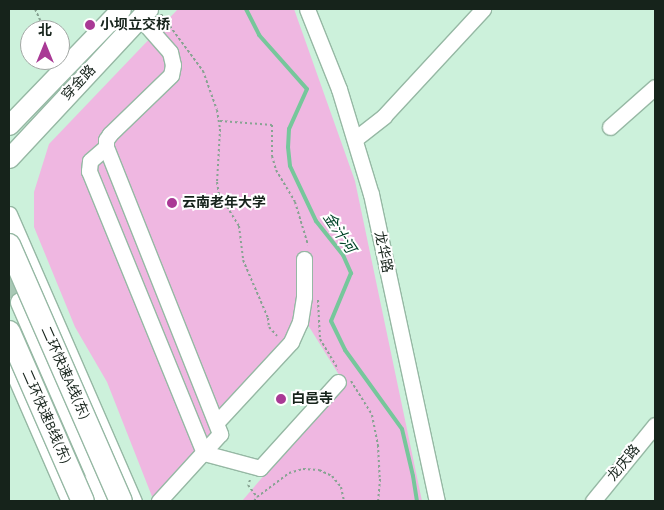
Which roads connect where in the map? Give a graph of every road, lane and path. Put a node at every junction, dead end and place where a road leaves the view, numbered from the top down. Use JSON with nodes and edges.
{"nodes":[{"id":1,"x":121,"y":9,"type":"edge"},
{"id":2,"x":157,"y":9,"type":"edge"},
{"id":3,"x":307,"y":9,"type":"edge"},
{"id":4,"x":483,"y":9,"type":"edge"},
{"id":5,"x":144,"y":14,"type":"edge"},
{"id":6,"x":655,"y":87,"type":"edge"},
{"id":7,"x":219,"y":121,"type":"junction"},
{"id":8,"x":9,"y":125,"type":"edge"},
{"id":9,"x":610,"y":127,"type":"dead end"},
{"id":10,"x":355,"y":139,"type":"junction"},
{"id":11,"x":106,"y":147,"type":"junction"},
{"id":12,"x":9,"y":158,"type":"edge"},
{"id":13,"x":9,"y":214,"type":"edge"},
{"id":14,"x":9,"y":245,"type":"edge"},
{"id":15,"x":9,"y":250,"type":"edge"},
{"id":16,"x":307,"y":256,"type":"joint"},
{"id":17,"x":31,"y":266,"type":"junction"},
{"id":18,"x":9,"y":332,"type":"edge"},
{"id":19,"x":286,"y":347,"type":"junction"},
{"id":20,"x":9,"y":363,"type":"edge"},
{"id":21,"x":338,"y":382,"type":"dead end"},
{"id":22,"x":85,"y":388,"type":"junction"},
{"id":23,"x":30,"y":411,"type":"junction"},
{"id":24,"x":217,"y":422,"type":"junction"},
{"id":25,"x":655,"y":426,"type":"edge"},
{"id":26,"x":204,"y":453,"type":"junction"},
{"id":27,"x":253,"y":466,"type":"junction"},
{"id":28,"x":257,"y":497,"type":"junction"},
{"id":29,"x":69,"y":501,"type":"edge"},
{"id":30,"x":83,"y":501,"type":"edge"},
{"id":31,"x":97,"y":501,"type":"edge"},
{"id":32,"x":107,"y":501,"type":"edge"},
{"id":33,"x":121,"y":501,"type":"edge"},
{"id":34,"x":134,"y":501,"type":"edge"},
{"id":35,"x":159,"y":501,"type":"edge"},
{"id":36,"x":254,"y":501,"type":"edge"},
{"id":37,"x":344,"y":501,"type":"edge"},
{"id":38,"x":437,"y":501,"type":"edge"},
{"id":39,"x":594,"y":501,"type":"edge"}],
"edges":[{"from":1,"to":8,"type":"main road","name":"穿金路"},
{"from":2,"to":7,"type":"path"},
{"from":3,"to":10,"type":"street","name":"龙华路"},
{"from":4,"to":10,"type":"street"},
{"from":5,"to":11,"type":"street"},
{"from":5,"to":12,"type":"main road","name":"穿金路"},
{"from":6,"to":9,"type":"street"},
{"from":7,"to":16,"type":"path"},
{"from":7,"to":19,"type":"path"},
{"from":10,"to":38,"type":"street","name":"龙华路"},
{"from":11,"to":24,"type":"street"},
{"from":11,"to":26,"type":"street"},
{"from":13,"to":17,"type":"street"},
{"from":14,"to":33,"type":"highway","name":"二环快速A线(东)","bridge":true},
{"from":15,"to":17,"type":"street"},
{"from":16,"to":19,"type":"street"},
{"from":17,"to":22,"type":"street"},
{"from":18,"to":30,"type":"highway","name":"二环快速B线(东)","bridge":true},
{"from":19,"to":24,"type":"street"},
{"from":20,"to":23,"type":"street"},
{"from":21,"to":27,"type":"street"},
{"from":22,"to":32,"type":"street"},
{"from":22,"to":34,"type":"street"},
{"from":23,"to":29,"type":"street"},
{"from":23,"to":31,"type":"street"},
{"from":24,"to":26,"type":"street"},
{"from":25,"to":39,"type":"street","name":"龙庆路"},
{"from":26,"to":27,"type":"street"},
{"from":26,"to":35,"type":"street"},
{"from":27,"to":28,"type":"path"},
{"from":28,"to":36,"type":"path"},
{"from":28,"to":37,"type":"path"},
{"from":31,"to":32,"type":"main road"}]}
